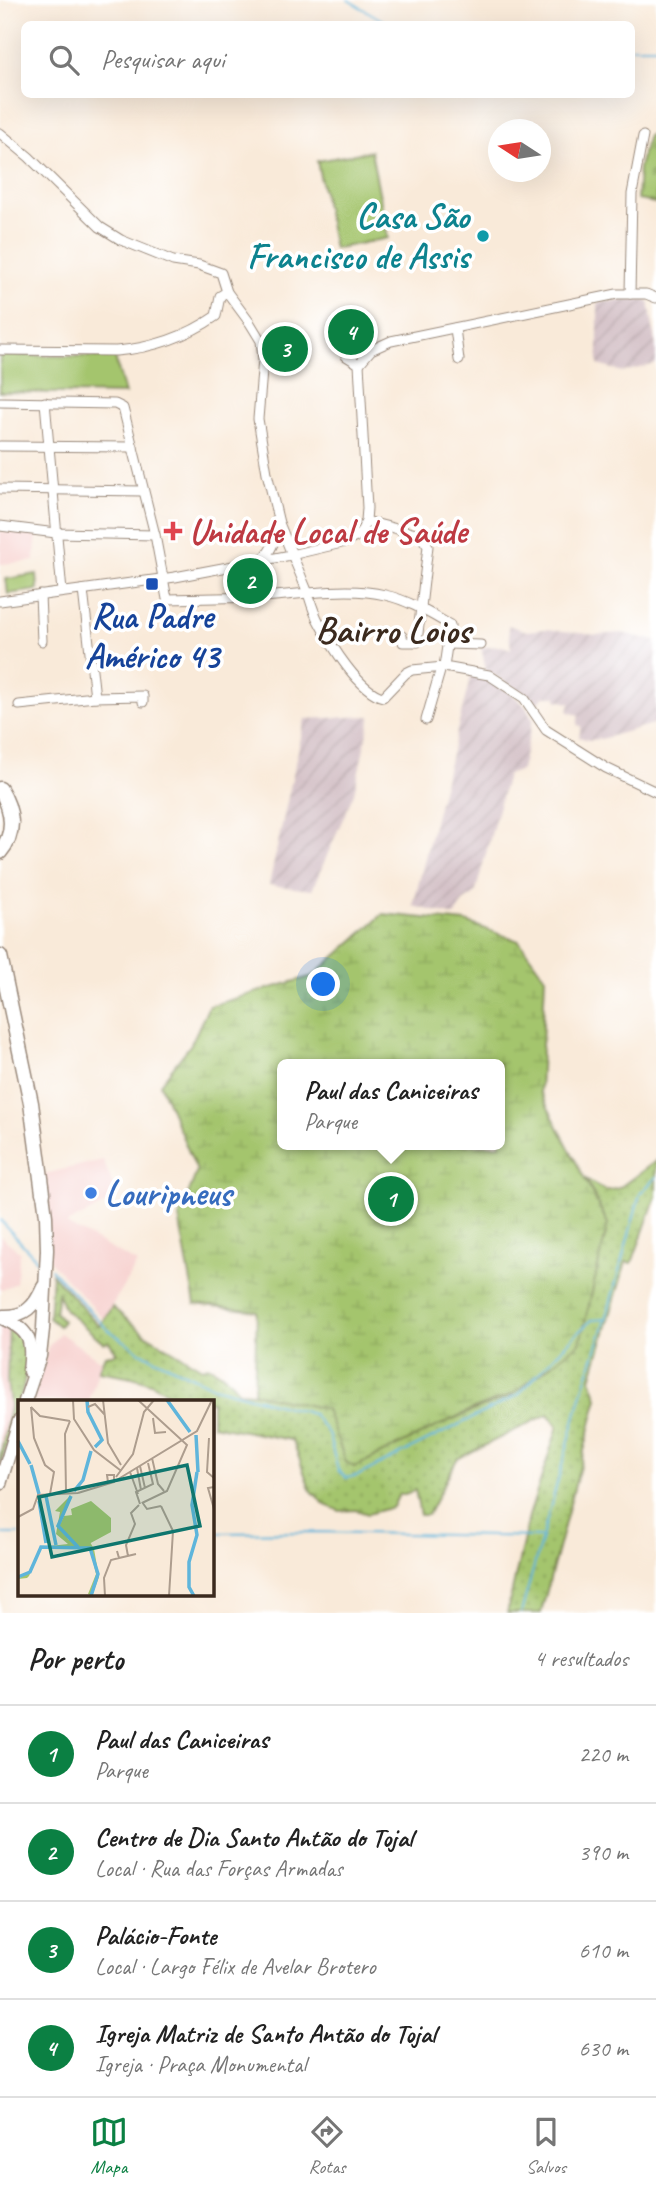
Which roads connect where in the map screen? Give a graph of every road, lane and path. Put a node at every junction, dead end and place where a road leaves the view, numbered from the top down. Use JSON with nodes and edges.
{"nodes":[{"id":1,"x":0,"y":132,"type":"edge"},
{"id":2,"x":643,"y":136,"type":"dead end"},
{"id":3,"x":227,"y":292,"type":"junction"},
{"id":4,"x":630,"y":294,"type":"junction"},
{"id":5,"x":656,"y":298,"type":"edge"},
{"id":6,"x":455,"y":328,"type":"junction"},
{"id":7,"x":0,"y":350,"type":"edge"},
{"id":8,"x":346,"y":356,"type":"dead end"},
{"id":9,"x":459,"y":360,"type":"dead end"},
{"id":10,"x":359,"y":364,"type":"junction"},
{"id":11,"x":0,"y":401,"type":"edge"},
{"id":12,"x":45,"y":402,"type":"junction"},
{"id":13,"x":0,"y":446,"type":"edge"},
{"id":14,"x":49,"y":446,"type":"junction"},
{"id":15,"x":133,"y":447,"type":"junction"},
{"id":16,"x":0,"y":489,"type":"edge"},
{"id":17,"x":52,"y":490,"type":"junction"},
{"id":18,"x":143,"y":491,"type":"junction"},
{"id":19,"x":366,"y":521,"type":"junction"},
{"id":20,"x":279,"y":523,"type":"junction"},
{"id":21,"x":0,"y":526,"type":"edge"},
{"id":22,"x":56,"y":533,"type":"junction"},
{"id":23,"x":155,"y":535,"type":"junction"},
{"id":24,"x":274,"y":543,"type":"junction"},
{"id":25,"x":286,"y":556,"type":"junction"},
{"id":26,"x":260,"y":561,"type":"junction"},
{"id":27,"x":164,"y":579,"type":"junction"},
{"id":28,"x":83,"y":590,"type":"junction"},
{"id":29,"x":62,"y":592,"type":"junction"},
{"id":30,"x":308,"y":593,"type":"junction"},
{"id":31,"x":40,"y":595,"type":"junction"},
{"id":32,"x":0,"y":601,"type":"edge"},
{"id":33,"x":421,"y":609,"type":"junction"},
{"id":34,"x":402,"y":636,"type":"dead end"},
{"id":35,"x":42,"y":641,"type":"dead end"},
{"id":36,"x":447,"y":644,"type":"junction"},
{"id":37,"x":481,"y":645,"type":"dead end"},
{"id":38,"x":442,"y":668,"type":"junction"},
{"id":39,"x":95,"y":697,"type":"junction"},
{"id":40,"x":143,"y":702,"type":"dead end"},
{"id":41,"x":19,"y":705,"type":"dead end"},
{"id":42,"x":426,"y":720,"type":"dead end"},
{"id":43,"x":0,"y":789,"type":"edge"},
{"id":44,"x":656,"y":792,"type":"edge"},
{"id":45,"x":0,"y":852,"type":"edge"},
{"id":46,"x":0,"y":956,"type":"edge"},
{"id":47,"x":0,"y":999,"type":"edge"},
{"id":48,"x":43,"y":1193,"type":"junction"},
{"id":49,"x":45,"y":1283,"type":"junction"},
{"id":50,"x":0,"y":1317,"type":"edge"},
{"id":51,"x":44,"y":1318,"type":"junction"},
{"id":52,"x":18,"y":1325,"type":"junction"},
{"id":53,"x":29,"y":1387,"type":"junction"},
{"id":54,"x":25,"y":1400,"type":"edge"},
{"id":55,"x":18,"y":1424,"type":"edge"},
{"id":56,"x":0,"y":1484,"type":"edge"}],
"edges":[{"from":1,"to":3,"type":"street"},
{"from":2,"to":4,"type":"street"},
{"from":3,"to":7,"type":"street"},
{"from":3,"to":20,"type":"street"},
{"from":4,"to":5,"type":"street"},
{"from":4,"to":6,"type":"street"},
{"from":6,"to":9,"type":"street"},
{"from":6,"to":10,"type":"street"},
{"from":8,"to":10,"type":"street"},
{"from":10,"to":19,"type":"street"},
{"from":11,"to":12,"type":"street"},
{"from":12,"to":14,"type":"street"},
{"from":12,"to":15,"type":"street"},
{"from":13,"to":14,"type":"street"},
{"from":14,"to":15,"type":"street"},
{"from":14,"to":17,"type":"street"},
{"from":15,"to":18,"type":"street"},
{"from":16,"to":17,"type":"street"},
{"from":17,"to":18,"type":"street"},
{"from":17,"to":22,"type":"street"},
{"from":18,"to":23,"type":"street"},
{"from":19,"to":25,"type":"street"},
{"from":19,"to":33,"type":"street"},
{"from":20,"to":24,"type":"street"},
{"from":20,"to":25,"type":"street"},
{"from":21,"to":22,"type":"street"},
{"from":22,"to":23,"type":"street"},
{"from":22,"to":29,"type":"street"},
{"from":23,"to":27,"type":"street"},
{"from":24,"to":25,"type":"street"},
{"from":24,"to":26,"type":"street"},
{"from":25,"to":26,"type":"street"},
{"from":25,"to":30,"type":"street"},
{"from":26,"to":27,"type":"street"},
{"from":27,"to":28,"type":"street"},
{"from":27,"to":30,"type":"street"},
{"from":28,"to":29,"type":"street"},
{"from":28,"to":39,"type":"street"},
{"from":29,"to":31,"type":"street"},
{"from":30,"to":33,"type":"street"},
{"from":30,"to":38,"type":"street"},
{"from":31,"to":32,"type":"street"},
{"from":31,"to":35,"type":"street"},
{"from":33,"to":34,"type":"street"},
{"from":33,"to":36,"type":"street"},
{"from":36,"to":37,"type":"street"},
{"from":36,"to":38,"type":"street"},
{"from":38,"to":42,"type":"street"},
{"from":38,"to":44,"type":"street"},
{"from":39,"to":40,"type":"street"},
{"from":39,"to":41,"type":"street"},
{"from":43,"to":45,"type":"highway"},
{"from":46,"to":48,"type":"highway"},
{"from":47,"to":48,"type":"highway"},
{"from":48,"to":49,"type":"main road"},
{"from":49,"to":50,"type":"main road"},
{"from":49,"to":51,"type":"main road"},
{"from":50,"to":52,"type":"main road"},
{"from":51,"to":52,"type":"main road"},
{"from":51,"to":53,"type":"main road"},
{"from":52,"to":53,"type":"main road"},
{"from":53,"to":54,"type":"main road"},
{"from":55,"to":56,"type":"main road"}]}
